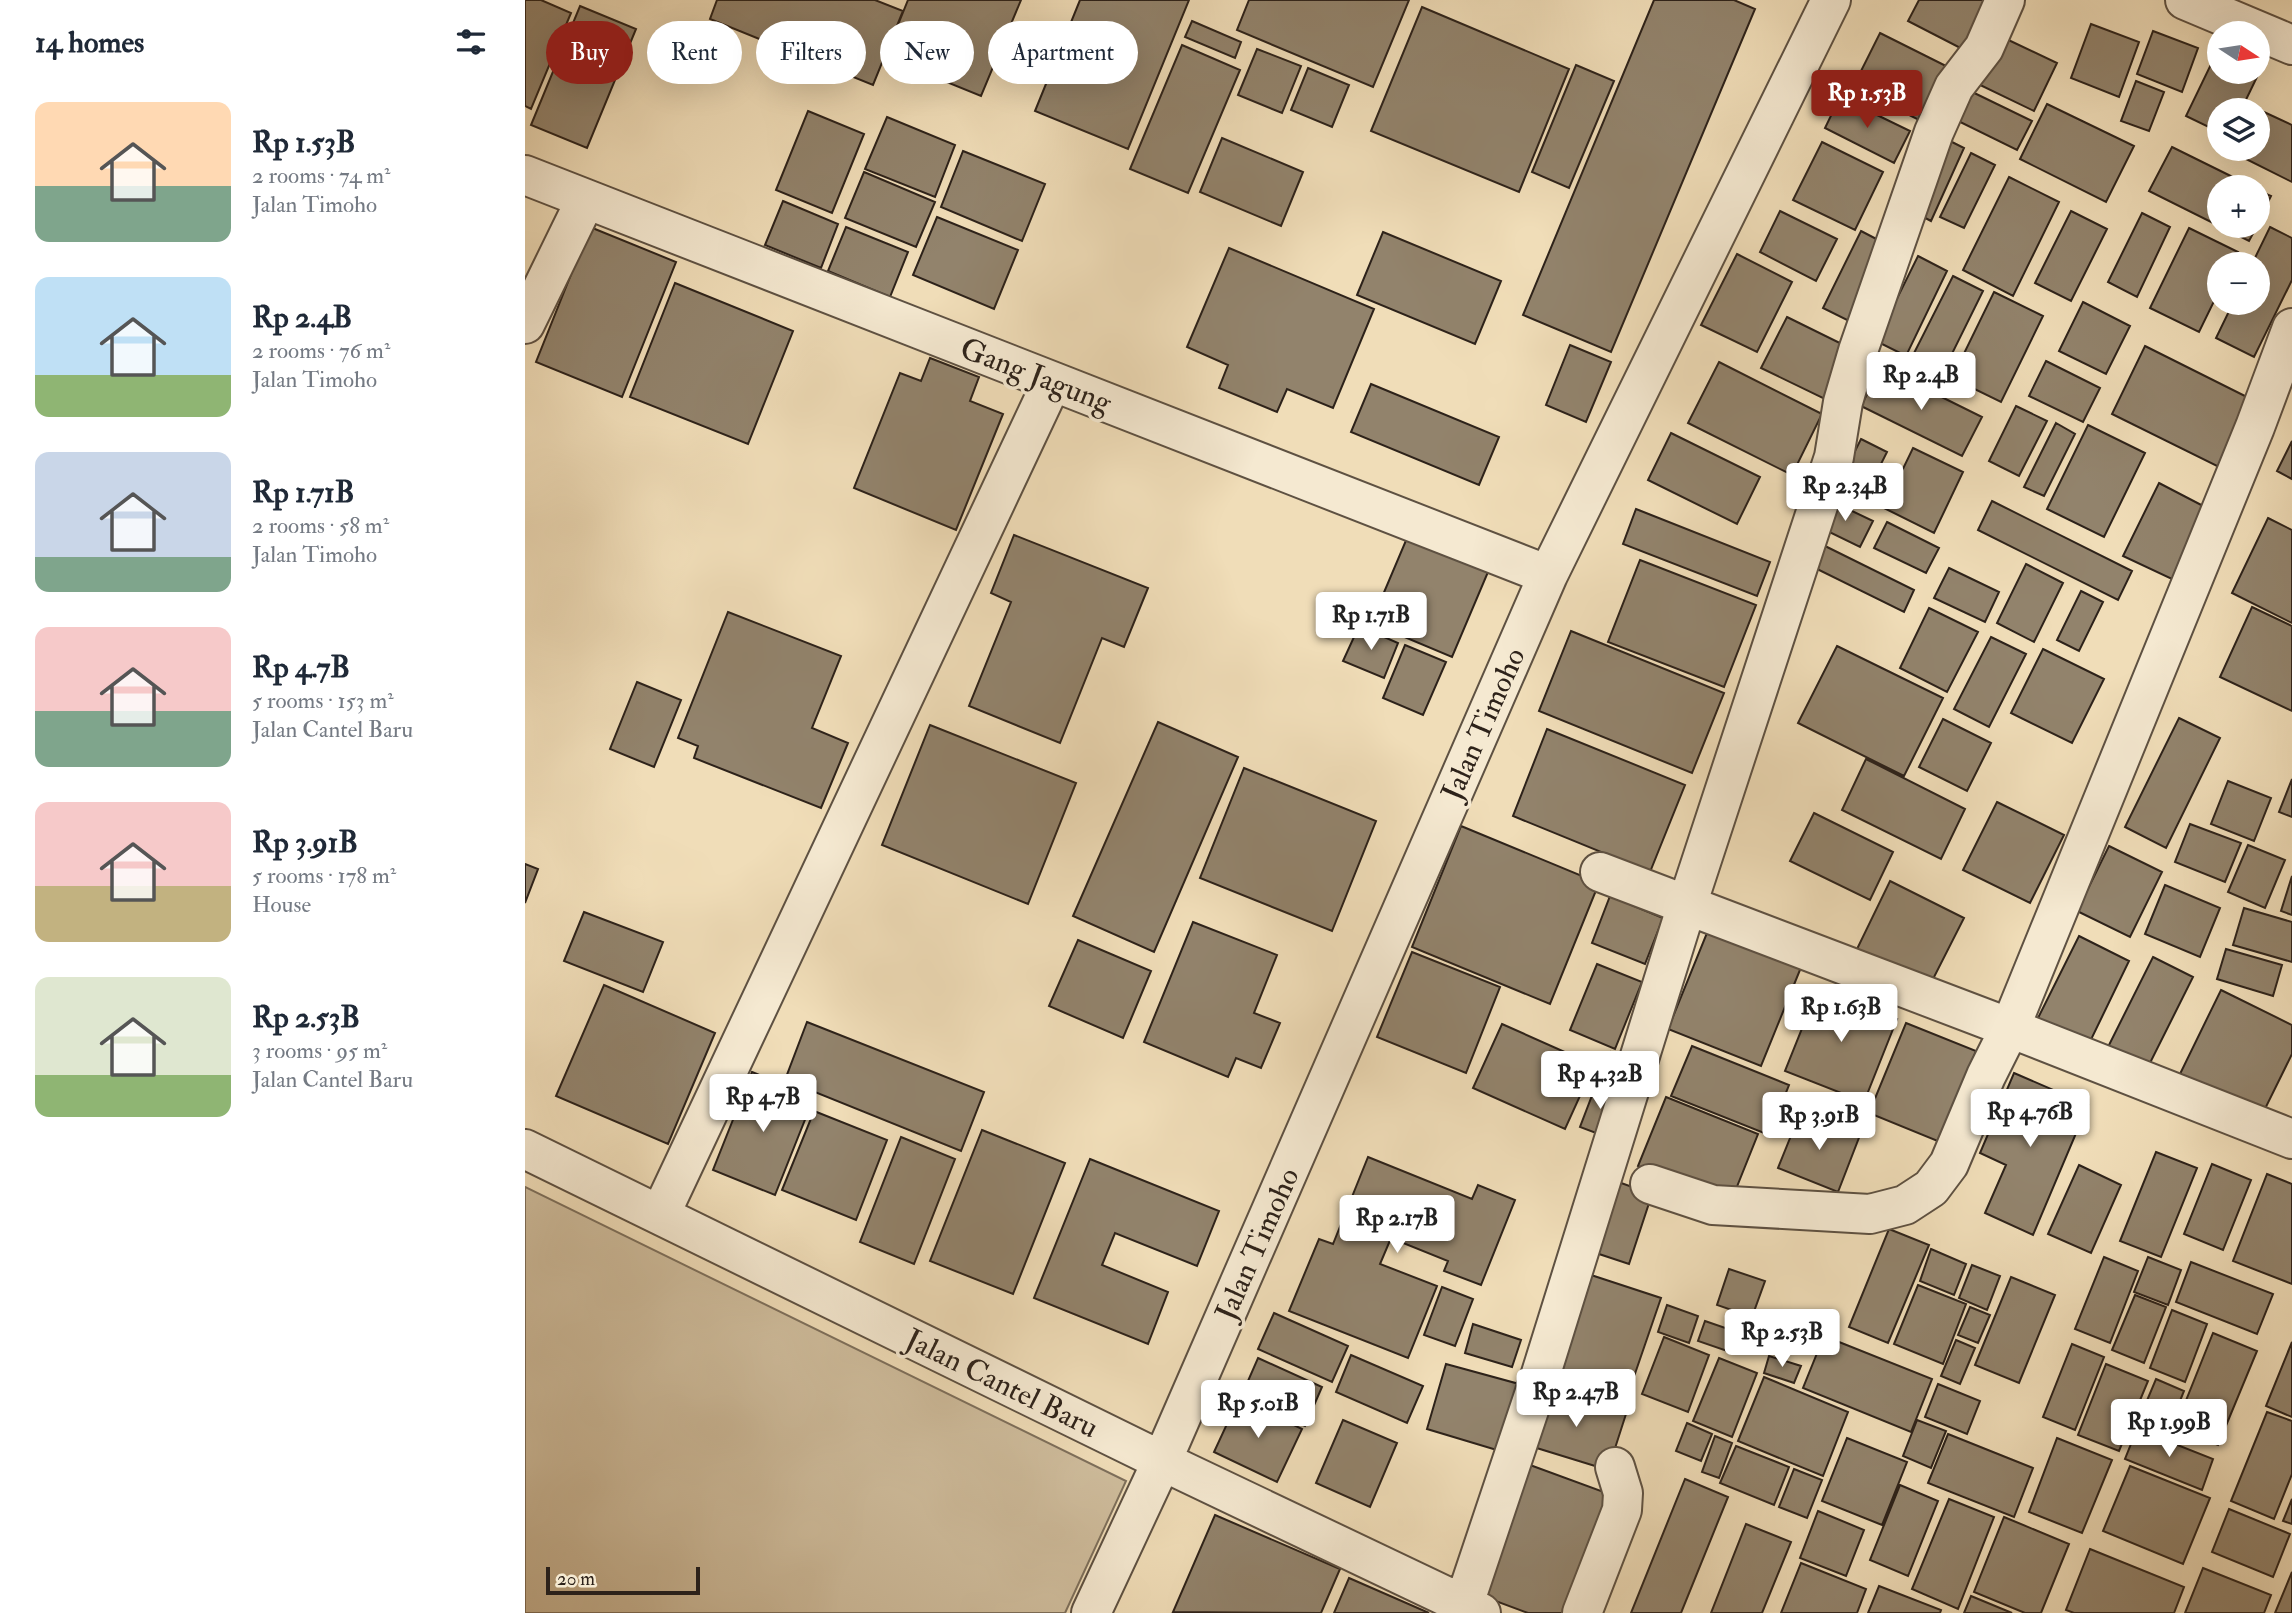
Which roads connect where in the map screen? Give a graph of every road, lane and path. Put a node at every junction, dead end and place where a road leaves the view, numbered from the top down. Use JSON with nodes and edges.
{"nodes":[{"id":1,"x":1831,"y":0,"type":"edge"},
{"id":2,"x":2005,"y":0,"type":"edge"},
{"id":3,"x":2185,"y":0,"type":"edge"},
{"id":4,"x":2292,"y":45,"type":"edge"},
{"id":5,"x":525,"y":175,"type":"edge"},
{"id":6,"x":586,"y":199,"type":"junction"},
{"id":7,"x":525,"y":324,"type":"edge"},
{"id":8,"x":2292,"y":328,"type":"edge"},
{"id":9,"x":1052,"y":382,"type":"junction"},
{"id":10,"x":1548,"y":575,"type":"junction"},
{"id":11,"x":1600,"y":872,"type":"dead end"},
{"id":12,"x":1687,"y":905,"type":"junction"},
{"id":13,"x":2010,"y":1028,"type":"junction"},
{"id":14,"x":2292,"y":1139,"type":"edge"},
{"id":15,"x":525,"y":1149,"type":"edge"},
{"id":16,"x":1650,"y":1184,"type":"dead end"},
{"id":17,"x":660,"y":1215,"type":"junction"},
{"id":18,"x":1162,"y":1461,"type":"junction"},
{"id":19,"x":1615,"y":1467,"type":"dead end"},
{"id":20,"x":1473,"y":1609,"type":"edge"},
{"id":21,"x":1091,"y":1613,"type":"edge"},
{"id":22,"x":1582,"y":1613,"type":"edge"}],
"edges":[{"from":1,"to":10,"type":"street","name":"Jalan Timoho"},
{"from":2,"to":12,"type":"street"},
{"from":3,"to":4,"type":"street"},
{"from":5,"to":6,"type":"street","name":"Gang Jagung"},
{"from":6,"to":7,"type":"street"},
{"from":6,"to":9,"type":"street","name":"Gang Jagung"},
{"from":8,"to":13,"type":"street"},
{"from":9,"to":10,"type":"street","name":"Gang Jagung"},
{"from":9,"to":17,"type":"street"},
{"from":10,"to":18,"type":"street","name":"Jalan Timoho"},
{"from":11,"to":12,"type":"street"},
{"from":12,"to":13,"type":"street"},
{"from":12,"to":20,"type":"street"},
{"from":13,"to":14,"type":"street"},
{"from":13,"to":16,"type":"street"},
{"from":15,"to":17,"type":"street","name":"Jalan Cantel Baru"},
{"from":17,"to":18,"type":"street","name":"Jalan Cantel Baru"},
{"from":18,"to":20,"type":"street","name":"Jalan Cantel Baru"},
{"from":18,"to":21,"type":"street","name":"Jalan Timoho"},
{"from":19,"to":22,"type":"street"}]}
